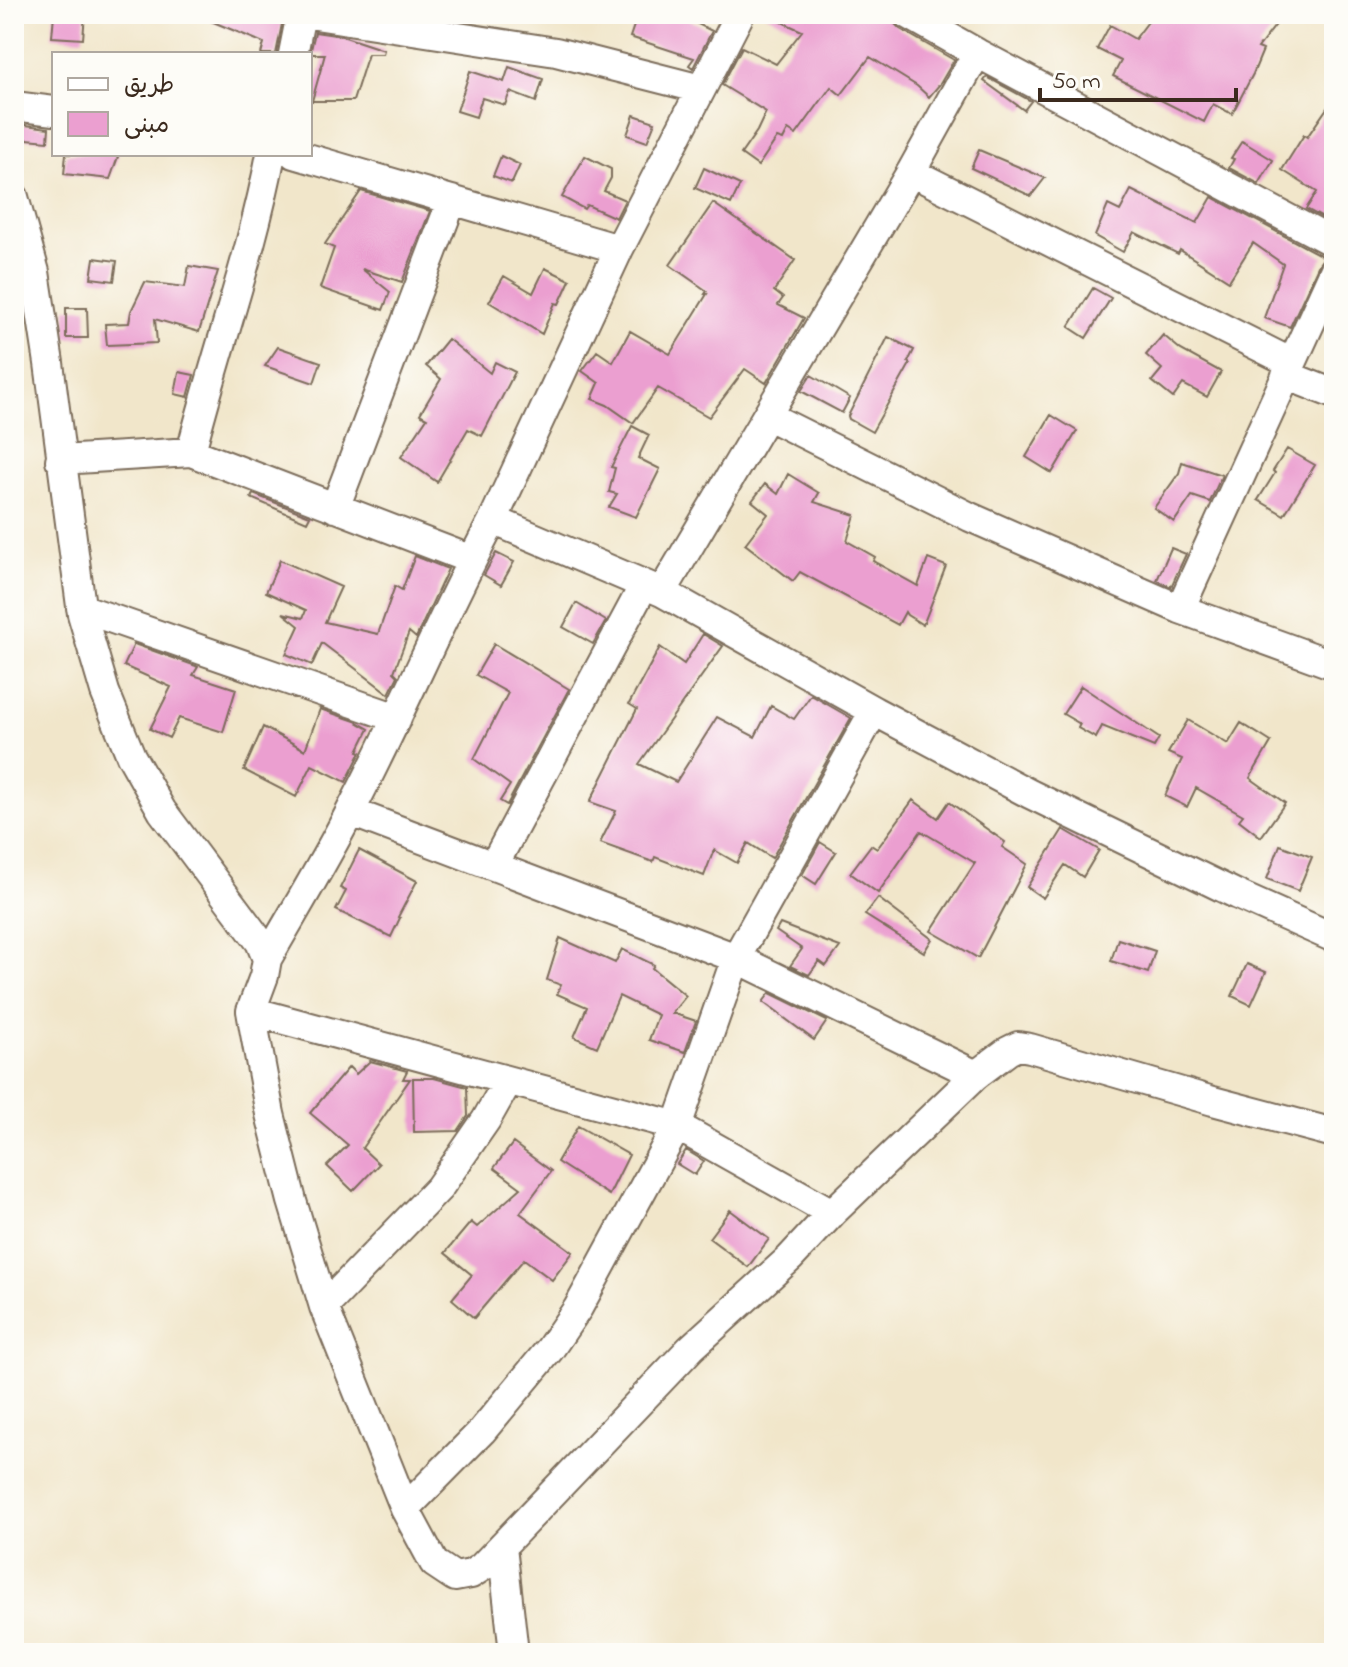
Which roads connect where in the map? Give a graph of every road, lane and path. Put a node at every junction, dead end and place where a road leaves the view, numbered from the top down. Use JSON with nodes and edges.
{"nodes":[{"id":1,"x":301,"y":14,"type":"edge"},
{"id":2,"x":309,"y":14,"type":"edge"},
{"id":3,"x":740,"y":14,"type":"edge"},
{"id":4,"x":908,"y":14,"type":"edge"},
{"id":5,"x":293,"y":52,"type":"edge"},
{"id":6,"x":977,"y":53,"type":"junction"},
{"id":7,"x":701,"y":89,"type":"junction"},
{"id":8,"x":14,"y":106,"type":"edge"},
{"id":9,"x":52,"y":111,"type":"edge"},
{"id":10,"x":271,"y":156,"type":"edge"},
{"id":11,"x":301,"y":156,"type":"edge"},
{"id":12,"x":911,"y":172,"type":"junction"},
{"id":13,"x":14,"y":197,"type":"edge"},
{"id":14,"x":452,"y":200,"type":"junction"},
{"id":15,"x":1334,"y":243,"type":"edge"},
{"id":16,"x":619,"y":249,"type":"junction"},
{"id":17,"x":1334,"y":271,"type":"edge"},
{"id":18,"x":1289,"y":369,"type":"junction"},
{"id":19,"x":1334,"y":394,"type":"edge"},
{"id":20,"x":768,"y":416,"type":"junction"},
{"id":21,"x":191,"y":452,"type":"junction"},
{"id":22,"x":60,"y":460,"type":"junction"},
{"id":23,"x":335,"y":508,"type":"junction"},
{"id":24,"x":493,"y":520,"type":"junction"},
{"id":25,"x":472,"y":560,"type":"junction"},
{"id":26,"x":653,"y":588,"type":"junction"},
{"id":27,"x":81,"y":608,"type":"junction"},
{"id":28,"x":1180,"y":609,"type":"junction"},
{"id":29,"x":1334,"y":665,"type":"edge"},
{"id":30,"x":874,"y":711,"type":"junction"},
{"id":31,"x":397,"y":718,"type":"junction"},
{"id":32,"x":351,"y":812,"type":"junction"},
{"id":33,"x":494,"y":865,"type":"junction"},
{"id":34,"x":1334,"y":938,"type":"edge"},
{"id":35,"x":736,"y":958,"type":"junction"},
{"id":36,"x":267,"y":959,"type":"junction"},
{"id":37,"x":251,"y":1011,"type":"junction"},
{"id":38,"x":976,"y":1075,"type":"junction"},
{"id":39,"x":508,"y":1081,"type":"junction"},
{"id":40,"x":677,"y":1126,"type":"junction"},
{"id":41,"x":1334,"y":1133,"type":"edge"},
{"id":42,"x":832,"y":1213,"type":"junction"},
{"id":43,"x":324,"y":1307,"type":"junction"},
{"id":44,"x":405,"y":1509,"type":"junction"},
{"id":45,"x":502,"y":1546,"type":"junction"},
{"id":46,"x":514,"y":1653,"type":"edge"}],
"edges":[{"from":1,"to":5,"type":"street"},
{"from":2,"to":7,"type":"street"},
{"from":3,"to":7,"type":"street"},
{"from":4,"to":6,"type":"street"},
{"from":6,"to":12,"type":"street"},
{"from":6,"to":15,"type":"street"},
{"from":7,"to":16,"type":"street"},
{"from":8,"to":9,"type":"street"},
{"from":10,"to":21,"type":"street"},
{"from":11,"to":14,"type":"street"},
{"from":12,"to":18,"type":"street"},
{"from":12,"to":20,"type":"street"},
{"from":13,"to":22,"type":"street"},
{"from":14,"to":16,"type":"street"},
{"from":14,"to":23,"type":"street"},
{"from":16,"to":24,"type":"street"},
{"from":17,"to":18,"type":"street"},
{"from":18,"to":19,"type":"street"},
{"from":18,"to":28,"type":"street"},
{"from":20,"to":26,"type":"street"},
{"from":20,"to":28,"type":"street"},
{"from":21,"to":22,"type":"street"},
{"from":21,"to":23,"type":"street"},
{"from":22,"to":27,"type":"street"},
{"from":23,"to":25,"type":"street"},
{"from":24,"to":25,"type":"street"},
{"from":24,"to":26,"type":"street"},
{"from":25,"to":31,"type":"street"},
{"from":26,"to":30,"type":"street"},
{"from":26,"to":33,"type":"street"},
{"from":27,"to":31,"type":"street"},
{"from":27,"to":36,"type":"street"},
{"from":28,"to":29,"type":"street"},
{"from":30,"to":34,"type":"street"},
{"from":30,"to":35,"type":"street"},
{"from":31,"to":32,"type":"street"},
{"from":32,"to":33,"type":"street"},
{"from":32,"to":36,"type":"street"},
{"from":33,"to":35,"type":"street"},
{"from":35,"to":38,"type":"street"},
{"from":35,"to":40,"type":"street"},
{"from":36,"to":37,"type":"street"},
{"from":37,"to":39,"type":"street"},
{"from":37,"to":43,"type":"street"},
{"from":38,"to":41,"type":"street"},
{"from":38,"to":42,"type":"street"},
{"from":39,"to":40,"type":"street"},
{"from":39,"to":43,"type":"street"},
{"from":40,"to":42,"type":"street"},
{"from":40,"to":44,"type":"street"},
{"from":42,"to":45,"type":"street"},
{"from":43,"to":44,"type":"street"},
{"from":44,"to":45,"type":"street"},
{"from":45,"to":46,"type":"street"}]}
